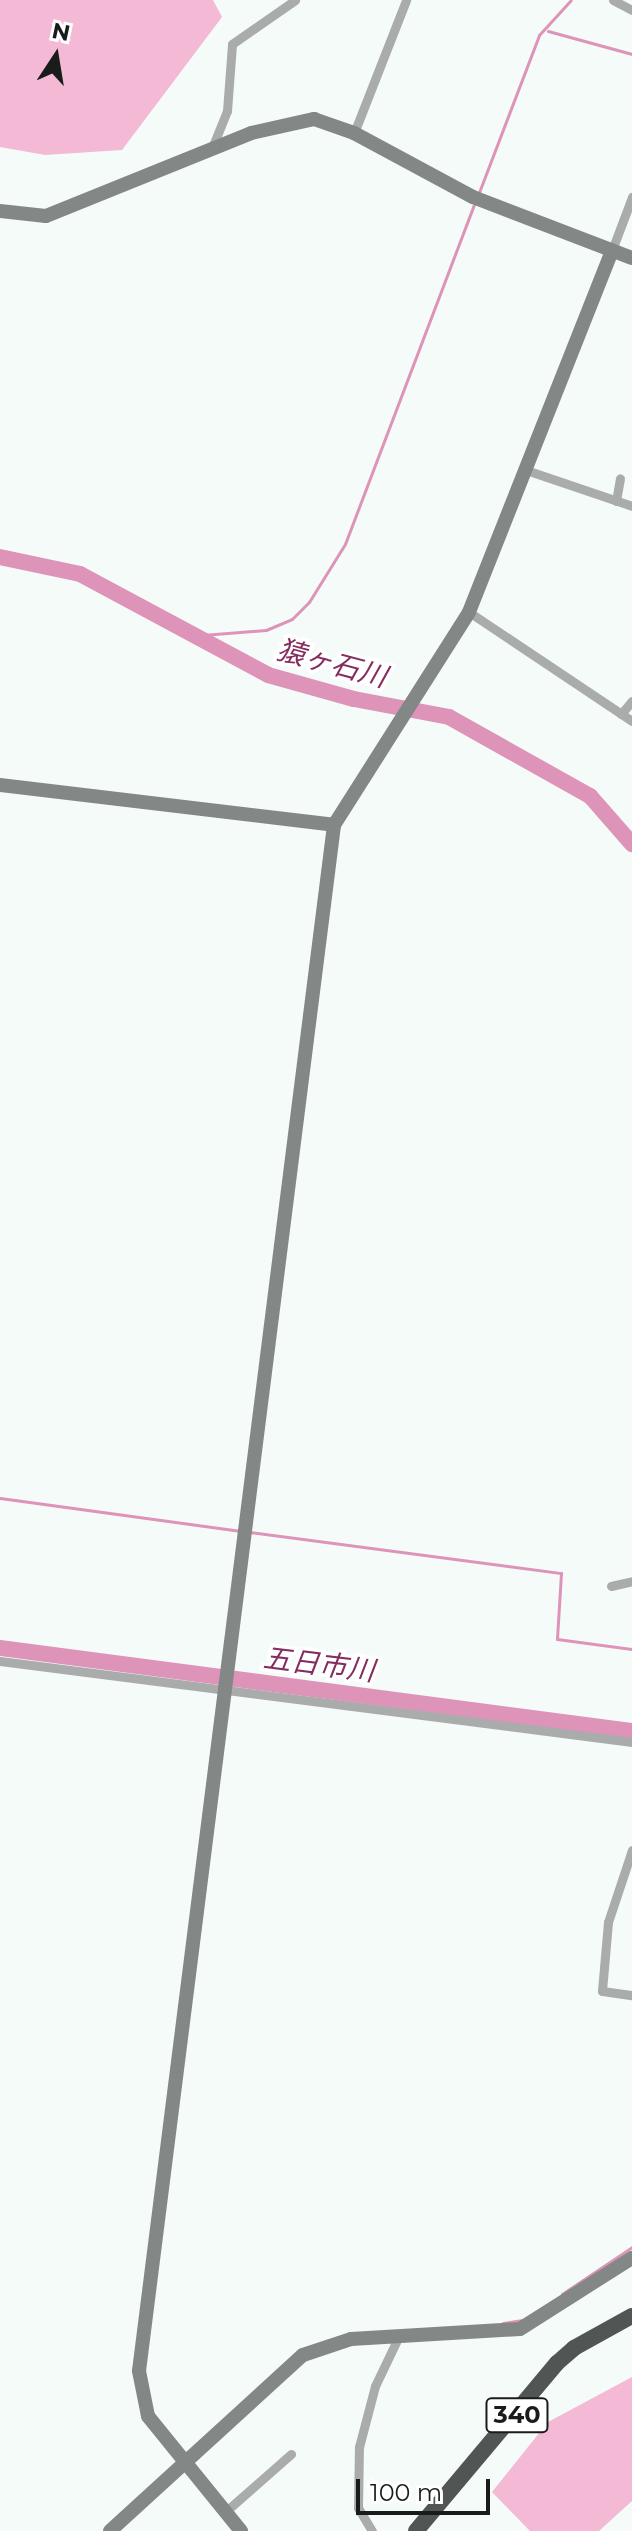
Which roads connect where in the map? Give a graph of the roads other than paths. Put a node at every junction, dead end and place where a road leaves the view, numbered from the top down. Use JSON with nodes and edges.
{"nodes":[{"id":1,"x":295,"y":0,"type":"edge"},
{"id":2,"x":406,"y":0,"type":"edge"},
{"id":3,"x":613,"y":0,"type":"edge"},
{"id":4,"x":632,"y":10,"type":"edge"},
{"id":5,"x":354,"y":133,"type":"junction"},
{"id":6,"x":211,"y":149,"type":"junction"},
{"id":7,"x":632,"y":197,"type":"edge"},
{"id":8,"x":0,"y":211,"type":"edge"},
{"id":9,"x":612,"y":250,"type":"junction"},
{"id":10,"x":632,"y":258,"type":"edge"},
{"id":11,"x":523,"y":469,"type":"junction"},
{"id":12,"x":620,"y":478,"type":"dead end"},
{"id":13,"x":616,"y":501,"type":"junction"},
{"id":14,"x":632,"y":506,"type":"edge"},
{"id":15,"x":469,"y":612,"type":"junction"},
{"id":16,"x":632,"y":701,"type":"edge"},
{"id":17,"x":621,"y":714,"type":"junction"},
{"id":18,"x":632,"y":721,"type":"edge"},
{"id":19,"x":0,"y":785,"type":"edge"},
{"id":20,"x":334,"y":825,"type":"junction"},
{"id":21,"x":632,"y":1581,"type":"edge"},
{"id":22,"x":611,"y":1586,"type":"dead end"},
{"id":23,"x":0,"y":1661,"type":"edge"},
{"id":24,"x":224,"y":1688,"type":"junction"},
{"id":25,"x":632,"y":1742,"type":"edge"},
{"id":26,"x":632,"y":1850,"type":"edge"},
{"id":27,"x":632,"y":1995,"type":"edge"},
{"id":28,"x":632,"y":2258,"type":"edge"},
{"id":29,"x":632,"y":2316,"type":"edge"},
{"id":30,"x":399,"y":2336,"type":"junction"},
{"id":31,"x":291,"y":2454,"type":"dead end"},
{"id":32,"x":186,"y":2459,"type":"junction"},
{"id":33,"x":225,"y":2512,"type":"junction"},
{"id":34,"x":110,"y":2531,"type":"edge"},
{"id":35,"x":241,"y":2531,"type":"edge"},
{"id":36,"x":372,"y":2531,"type":"edge"},
{"id":37,"x":416,"y":2531,"type":"edge"}],
"edges":[{"from":1,"to":6,"type":"street"},
{"from":2,"to":5,"type":"street"},
{"from":3,"to":4,"type":"street"},
{"from":5,"to":6,"type":"street"},
{"from":5,"to":9,"type":"street"},
{"from":6,"to":8,"type":"street"},
{"from":7,"to":9,"type":"street"},
{"from":9,"to":10,"type":"street"},
{"from":9,"to":11,"type":"street"},
{"from":11,"to":13,"type":"street"},
{"from":11,"to":15,"type":"street"},
{"from":12,"to":13,"type":"street"},
{"from":13,"to":14,"type":"street"},
{"from":15,"to":17,"type":"street"},
{"from":15,"to":20,"type":"street"},
{"from":16,"to":17,"type":"street"},
{"from":17,"to":18,"type":"street"},
{"from":19,"to":20,"type":"street"},
{"from":20,"to":24,"type":"street"},
{"from":21,"to":22,"type":"street"},
{"from":23,"to":24,"type":"street"},
{"from":24,"to":25,"type":"street"},
{"from":24,"to":32,"type":"street"},
{"from":26,"to":27,"type":"street"},
{"from":28,"to":30,"type":"street"},
{"from":29,"to":37,"type":"highway","number":"340"},
{"from":30,"to":32,"type":"street"},
{"from":30,"to":36,"type":"street"},
{"from":31,"to":33,"type":"street"},
{"from":32,"to":33,"type":"street"},
{"from":32,"to":34,"type":"street"},
{"from":33,"to":35,"type":"street"}]}
